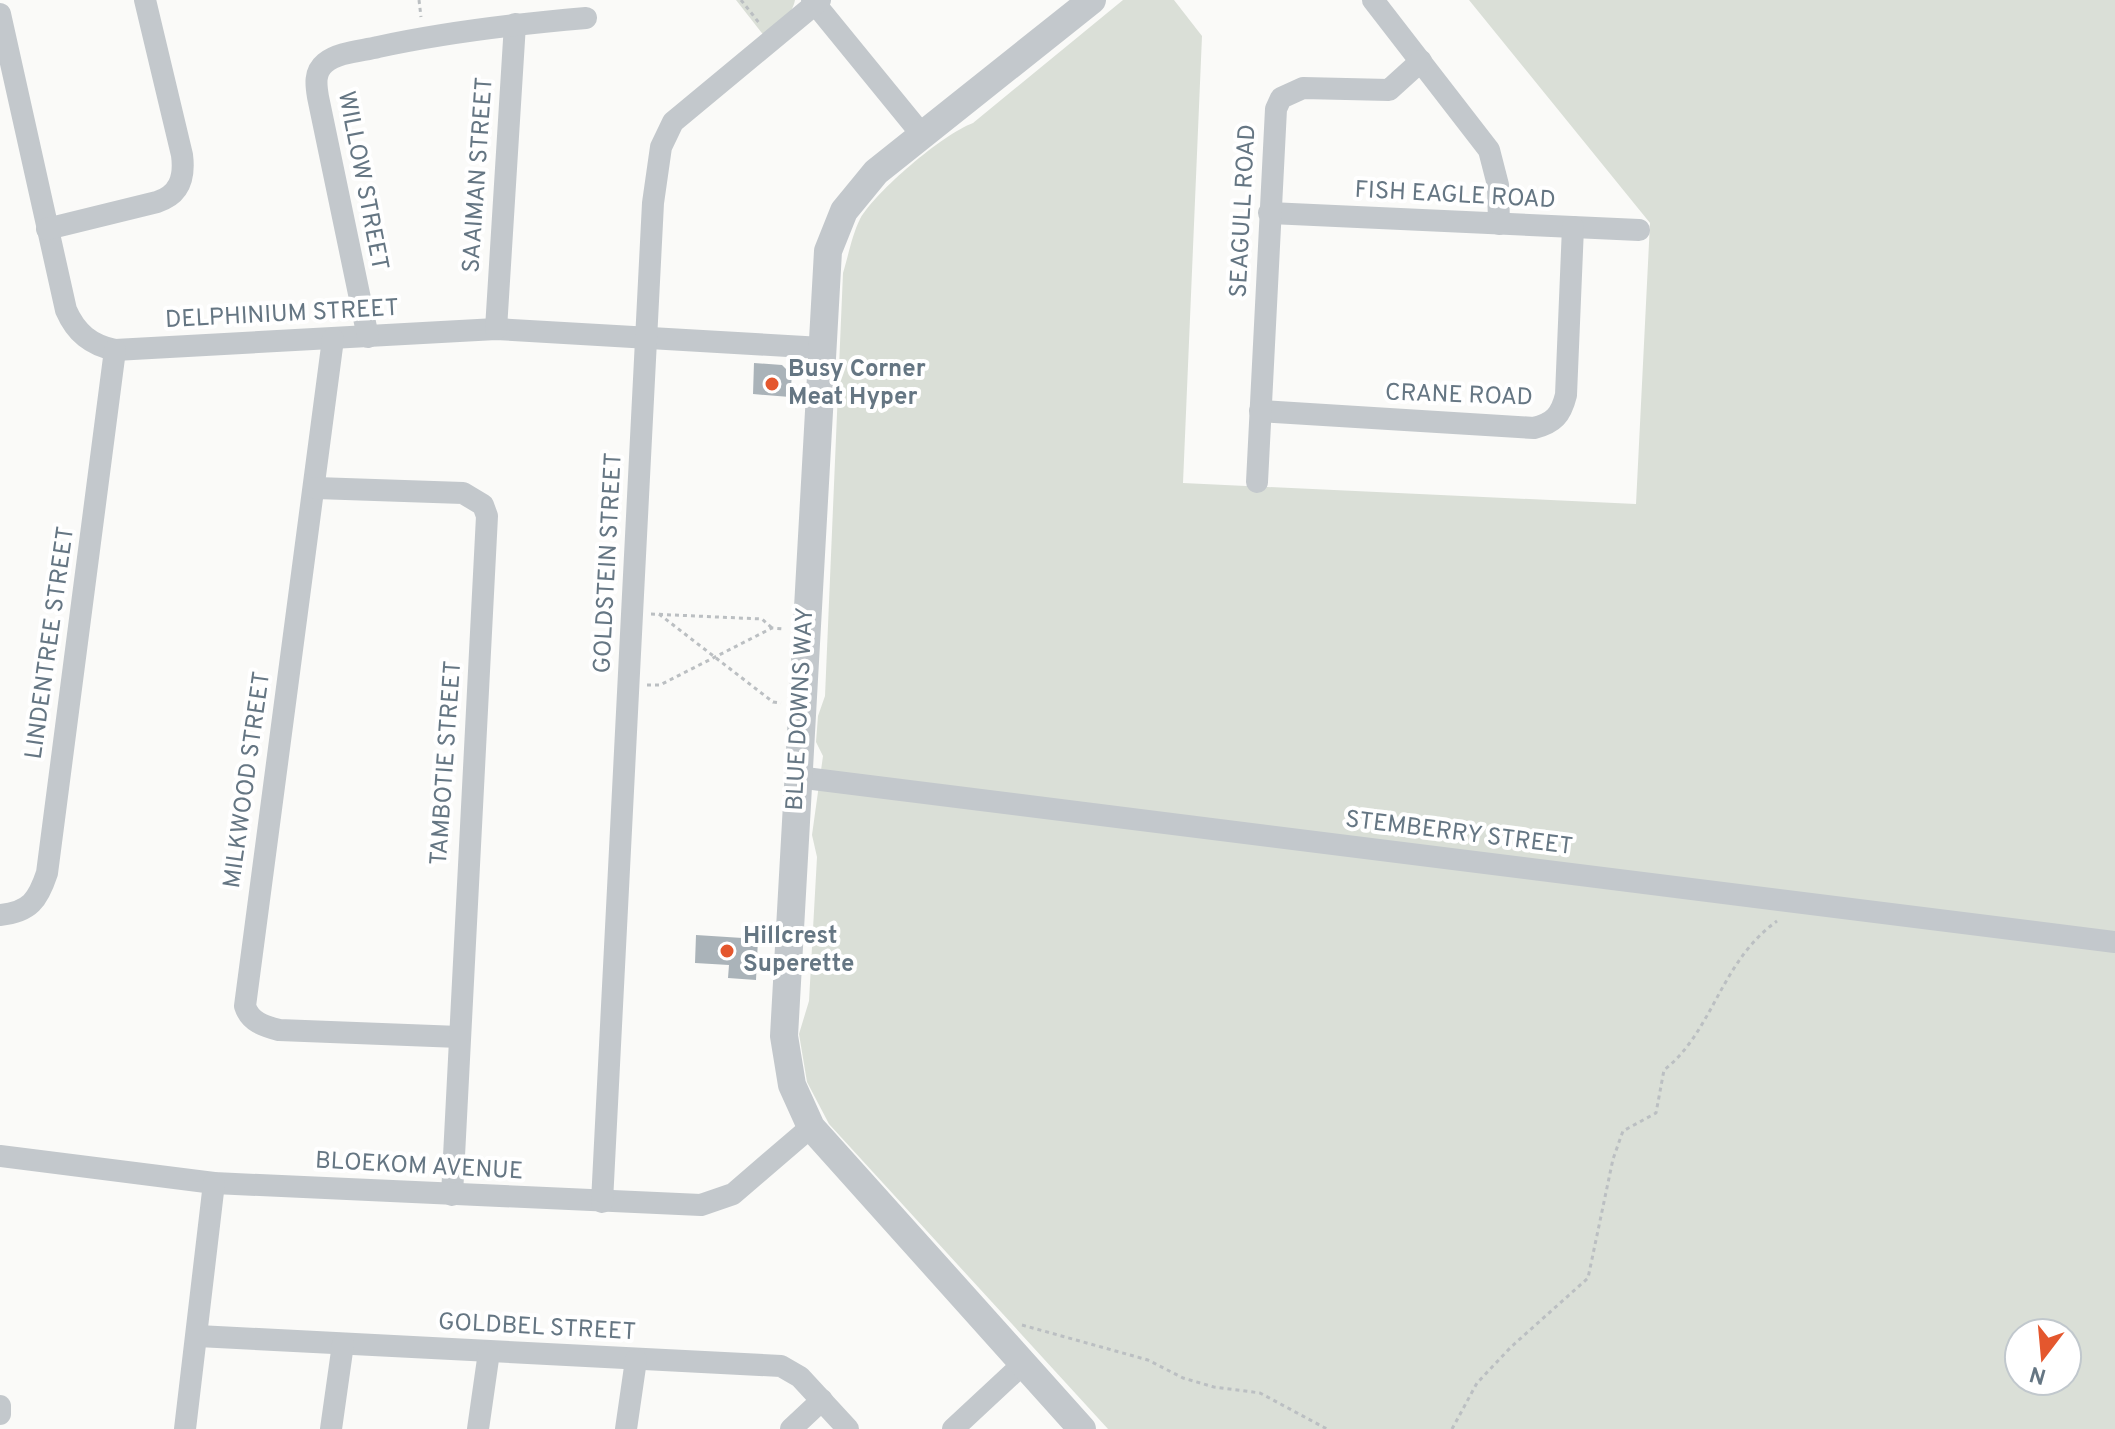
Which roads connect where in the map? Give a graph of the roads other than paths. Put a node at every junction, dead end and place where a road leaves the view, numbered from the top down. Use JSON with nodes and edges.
{"nodes":[{"id":1,"x":145,"y":0,"type":"edge"},
{"id":2,"x":1092,"y":0,"type":"edge"},
{"id":3,"x":1373,"y":0,"type":"edge"},
{"id":4,"x":816,"y":1,"type":"edge"},
{"id":5,"x":0,"y":14,"type":"edge"},
{"id":6,"x":586,"y":18,"type":"dead end"},
{"id":7,"x":515,"y":24,"type":"junction"},
{"id":8,"x":1421,"y":61,"type":"junction"},
{"id":9,"x":923,"y":136,"type":"junction"},
{"id":10,"x":1269,"y":213,"type":"junction"},
{"id":11,"x":1499,"y":224,"type":"junction"},
{"id":12,"x":1573,"y":227,"type":"junction"},
{"id":13,"x":47,"y":229,"type":"junction"},
{"id":14,"x":1639,"y":230,"type":"dead end"},
{"id":15,"x":496,"y":329,"type":"junction"},
{"id":16,"x":368,"y":337,"type":"junction"},
{"id":17,"x":333,"y":339,"type":"junction"},
{"id":18,"x":645,"y":339,"type":"junction"},
{"id":19,"x":822,"y":348,"type":"junction"},
{"id":20,"x":115,"y":350,"type":"junction"},
{"id":21,"x":1260,"y":411,"type":"junction"},
{"id":22,"x":1257,"y":482,"type":"dead end"},
{"id":23,"x":316,"y":488,"type":"junction"},
{"id":24,"x":797,"y":777,"type":"junction"},
{"id":25,"x":0,"y":915,"type":"edge"},
{"id":26,"x":2115,"y":942,"type":"edge"},
{"id":27,"x":459,"y":1037,"type":"junction"},
{"id":28,"x":811,"y":1127,"type":"junction"},
{"id":29,"x":0,"y":1156,"type":"edge"},
{"id":30,"x":214,"y":1183,"type":"junction"},
{"id":31,"x":452,"y":1195,"type":"junction"},
{"id":32,"x":602,"y":1202,"type":"junction"},
{"id":33,"x":198,"y":1336,"type":"junction"},
{"id":34,"x":343,"y":1344,"type":"junction"},
{"id":35,"x":489,"y":1352,"type":"junction"},
{"id":36,"x":636,"y":1360,"type":"junction"},
{"id":37,"x":1024,"y":1363,"type":"junction"},
{"id":38,"x":822,"y":1400,"type":"junction"},
{"id":39,"x":0,"y":1406,"type":"edge"},
{"id":40,"x":0,"y":1414,"type":"edge"},
{"id":41,"x":185,"y":1429,"type":"edge"},
{"id":42,"x":331,"y":1429,"type":"edge"},
{"id":43,"x":478,"y":1429,"type":"edge"},
{"id":44,"x":626,"y":1429,"type":"edge"},
{"id":45,"x":791,"y":1429,"type":"edge"},
{"id":46,"x":848,"y":1429,"type":"edge"},
{"id":47,"x":953,"y":1429,"type":"edge"},
{"id":48,"x":1082,"y":1429,"type":"edge"}],
"edges":[{"from":1,"to":13,"type":"street"},
{"from":2,"to":9,"type":"street","name":"BLUE DOWNS WAY"},
{"from":3,"to":8,"type":"street"},
{"from":4,"to":9,"type":"street"},
{"from":4,"to":18,"type":"street","name":"GOLDSTEIN STREET"},
{"from":5,"to":13,"type":"street","name":"DELPHINIUM STREET"},
{"from":6,"to":7,"type":"street","name":"WILLOW STREET"},
{"from":7,"to":15,"type":"street","name":"SAAIMAN STREET"},
{"from":7,"to":16,"type":"street","name":"WILLOW STREET"},
{"from":8,"to":10,"type":"street","name":"SEAGULL ROAD"},
{"from":8,"to":11,"type":"street"},
{"from":9,"to":19,"type":"street","name":"BLUE DOWNS WAY"},
{"from":10,"to":11,"type":"street","name":"FISH EAGLE ROAD"},
{"from":10,"to":21,"type":"street","name":"SEAGULL ROAD"},
{"from":11,"to":12,"type":"street","name":"FISH EAGLE ROAD"},
{"from":12,"to":14,"type":"street","name":"FISH EAGLE ROAD"},
{"from":12,"to":21,"type":"street","name":"CRANE ROAD"},
{"from":13,"to":20,"type":"street","name":"DELPHINIUM STREET"},
{"from":15,"to":16,"type":"street","name":"DELPHINIUM STREET"},
{"from":15,"to":18,"type":"street","name":"DELPHINIUM STREET"},
{"from":16,"to":17,"type":"street","name":"DELPHINIUM STREET"},
{"from":17,"to":20,"type":"street","name":"DELPHINIUM STREET"},
{"from":17,"to":23,"type":"street","name":"MILKWOOD STREET"},
{"from":18,"to":19,"type":"street","name":"DELPHINIUM STREET"},
{"from":18,"to":32,"type":"street","name":"GOLDSTEIN STREET"},
{"from":19,"to":24,"type":"street","name":"BLUE DOWNS WAY"},
{"from":20,"to":25,"type":"street","name":"LINDENTREE STREET"},
{"from":21,"to":22,"type":"street","name":"SEAGULL ROAD"},
{"from":23,"to":27,"type":"street","name":"TAMBOTIE STREET"},
{"from":23,"to":27,"type":"street","name":"MILKWOOD STREET"},
{"from":24,"to":26,"type":"street","name":"STEMBERRY STREET"},
{"from":24,"to":28,"type":"street","name":"BLUE DOWNS WAY"},
{"from":27,"to":31,"type":"street","name":"TAMBOTIE STREET"},
{"from":28,"to":32,"type":"street","name":"BLOEKOM AVENUE"},
{"from":28,"to":37,"type":"street","name":"BLUE DOWNS WAY"},
{"from":29,"to":30,"type":"street","name":"BLOEKOM AVENUE"},
{"from":30,"to":31,"type":"street","name":"BLOEKOM AVENUE"},
{"from":30,"to":33,"type":"street"},
{"from":31,"to":32,"type":"street","name":"BLOEKOM AVENUE"},
{"from":33,"to":34,"type":"street","name":"GOLDBEL STREET"},
{"from":33,"to":41,"type":"street"},
{"from":34,"to":35,"type":"street","name":"GOLDBEL STREET"},
{"from":34,"to":42,"type":"street"},
{"from":35,"to":36,"type":"street","name":"GOLDBEL STREET"},
{"from":35,"to":43,"type":"street"},
{"from":36,"to":38,"type":"street","name":"GOLDBEL STREET"},
{"from":36,"to":44,"type":"street"},
{"from":37,"to":47,"type":"street"},
{"from":37,"to":48,"type":"street","name":"BLUE DOWNS WAY"},
{"from":38,"to":45,"type":"street"},
{"from":38,"to":46,"type":"street","name":"GOLDBEL STREET"},
{"from":39,"to":40,"type":"street"}]}
